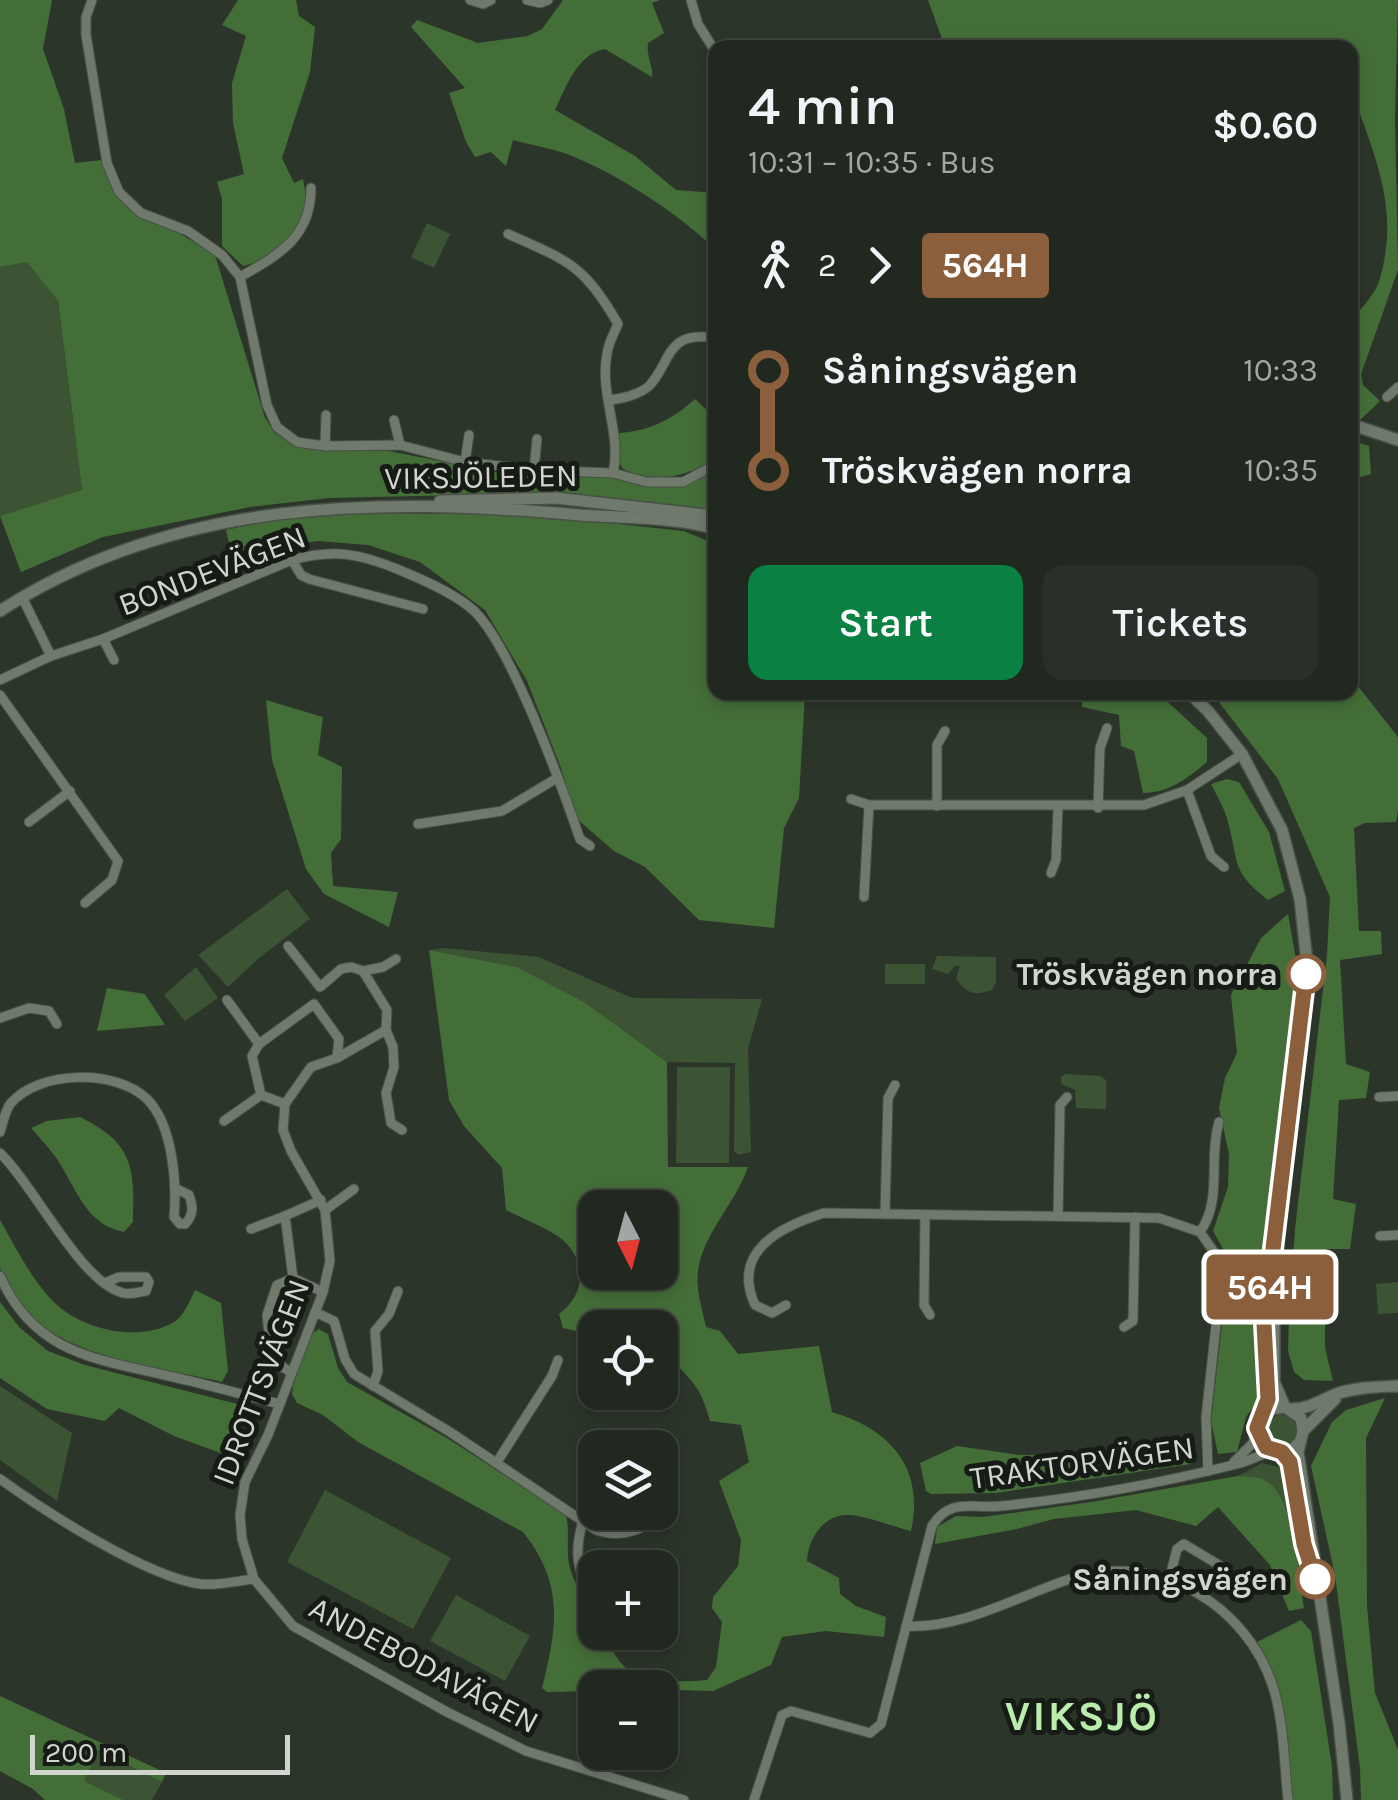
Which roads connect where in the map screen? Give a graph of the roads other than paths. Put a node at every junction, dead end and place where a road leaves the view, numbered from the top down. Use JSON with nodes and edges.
{"nodes":[{"id":1,"x":92,"y":0,"type":"edge"},
{"id":2,"x":470,"y":0,"type":"edge"},
{"id":3,"x":490,"y":0,"type":"edge"},
{"id":4,"x":527,"y":0,"type":"edge"},
{"id":5,"x":548,"y":0,"type":"edge"},
{"id":6,"x":691,"y":0,"type":"edge"},
{"id":7,"x":708,"y":40,"type":"edge"},
{"id":8,"x":311,"y":188,"type":"dead end"},
{"id":9,"x":508,"y":234,"type":"dead end"},
{"id":10,"x":240,"y":277,"type":"junction"},
{"id":11,"x":708,"y":337,"type":"edge"},
{"id":12,"x":1398,"y":387,"type":"edge"},
{"id":13,"x":1388,"y":397,"type":"dead end"},
{"id":14,"x":610,"y":400,"type":"junction"},
{"id":15,"x":326,"y":414,"type":"dead end"},
{"id":16,"x":394,"y":420,"type":"dead end"},
{"id":17,"x":1358,"y":427,"type":"edge"},
{"id":18,"x":468,"y":434,"type":"dead end"},
{"id":19,"x":538,"y":439,"type":"dead end"},
{"id":20,"x":1398,"y":440,"type":"edge"},
{"id":21,"x":400,"y":445,"type":"junction"},
{"id":22,"x":325,"y":446,"type":"junction"},
{"id":23,"x":465,"y":462,"type":"junction"},
{"id":24,"x":534,"y":470,"type":"junction"},
{"id":25,"x":708,"y":470,"type":"edge"},
{"id":26,"x":613,"y":473,"type":"junction"},
{"id":27,"x":366,"y":506,"type":"junction"},
{"id":28,"x":708,"y":515,"type":"edge"},
{"id":29,"x":708,"y":528,"type":"edge"},
{"id":30,"x":292,"y":560,"type":"junction"},
{"id":31,"x":22,"y":597,"type":"junction"},
{"id":32,"x":423,"y":608,"type":"dead end"},
{"id":33,"x":0,"y":611,"type":"edge"},
{"id":34,"x":103,"y":639,"type":"junction"},
{"id":35,"x":51,"y":656,"type":"junction"},
{"id":36,"x":114,"y":660,"type":"dead end"},
{"id":37,"x":0,"y":680,"type":"edge"},
{"id":38,"x":0,"y":696,"type":"edge"},
{"id":39,"x":1196,"y":700,"type":"edge"},
{"id":40,"x":1107,"y":728,"type":"dead end"},
{"id":41,"x":946,"y":731,"type":"dead end"},
{"id":42,"x":1242,"y":754,"type":"junction"},
{"id":43,"x":558,"y":778,"type":"junction"},
{"id":44,"x":1187,"y":790,"type":"junction"},
{"id":45,"x":70,"y":791,"type":"junction"},
{"id":46,"x":851,"y":799,"type":"dead end"},
{"id":47,"x":869,"y":806,"type":"junction"},
{"id":48,"x":937,"y":806,"type":"junction"},
{"id":49,"x":1058,"y":807,"type":"junction"},
{"id":50,"x":1098,"y":808,"type":"junction"},
{"id":51,"x":29,"y":822,"type":"dead end"},
{"id":52,"x":418,"y":824,"type":"dead end"},
{"id":53,"x":590,"y":846,"type":"dead end"},
{"id":54,"x":1224,"y":867,"type":"dead end"},
{"id":55,"x":1051,"y":873,"type":"dead end"},
{"id":56,"x":864,"y":896,"type":"dead end"},
{"id":57,"x":84,"y":903,"type":"dead end"},
{"id":58,"x":288,"y":946,"type":"dead end"},
{"id":59,"x":396,"y":959,"type":"dead end"},
{"id":60,"x":363,"y":972,"type":"junction"},
{"id":61,"x":320,"y":986,"type":"junction"},
{"id":62,"x":228,"y":1000,"type":"dead end"},
{"id":63,"x":314,"y":1004,"type":"junction"},
{"id":64,"x":0,"y":1018,"type":"edge"},
{"id":65,"x":57,"y":1024,"type":"dead end"},
{"id":66,"x":386,"y":1030,"type":"junction"},
{"id":67,"x":259,"y":1044,"type":"junction"},
{"id":68,"x":337,"y":1058,"type":"junction"},
{"id":69,"x":895,"y":1085,"type":"dead end"},
{"id":70,"x":261,"y":1094,"type":"junction"},
{"id":71,"x":1378,"y":1096,"type":"dead end"},
{"id":72,"x":1398,"y":1096,"type":"edge"},
{"id":73,"x":1067,"y":1097,"type":"dead end"},
{"id":74,"x":285,"y":1104,"type":"junction"},
{"id":75,"x":2,"y":1117,"type":"edge"},
{"id":76,"x":224,"y":1121,"type":"dead end"},
{"id":77,"x":1219,"y":1122,"type":"dead end"},
{"id":78,"x":402,"y":1130,"type":"dead end"},
{"id":79,"x":0,"y":1132,"type":"edge"},
{"id":80,"x":0,"y":1152,"type":"edge"},
{"id":81,"x":177,"y":1189,"type":"dead end"},
{"id":82,"x":354,"y":1189,"type":"dead end"},
{"id":83,"x":323,"y":1205,"type":"junction"},
{"id":84,"x":885,"y":1214,"type":"junction"},
{"id":85,"x":925,"y":1215,"type":"junction"},
{"id":86,"x":285,"y":1216,"type":"junction"},
{"id":87,"x":1058,"y":1216,"type":"junction"},
{"id":88,"x":1134,"y":1218,"type":"junction"},
{"id":89,"x":251,"y":1229,"type":"dead end"},
{"id":90,"x":1200,"y":1232,"type":"junction"},
{"id":91,"x":1398,"y":1235,"type":"edge"},
{"id":92,"x":1380,"y":1236,"type":"dead end"},
{"id":93,"x":1273,"y":1270,"type":"junction"},
{"id":94,"x":0,"y":1276,"type":"edge"},
{"id":95,"x":292,"y":1278,"type":"junction"},
{"id":96,"x":107,"y":1282,"type":"dead end"},
{"id":97,"x":398,"y":1291,"type":"dead end"},
{"id":98,"x":323,"y":1292,"type":"junction"},
{"id":99,"x":786,"y":1305,"type":"dead end"},
{"id":100,"x":315,"y":1312,"type":"junction"},
{"id":101,"x":930,"y":1315,"type":"dead end"},
{"id":102,"x":1124,"y":1327,"type":"dead end"},
{"id":103,"x":558,"y":1360,"type":"dead end"},
{"id":104,"x":291,"y":1372,"type":"junction"},
{"id":105,"x":373,"y":1386,"type":"junction"},
{"id":106,"x":1398,"y":1386,"type":"edge"},
{"id":107,"x":1342,"y":1392,"type":"junction"},
{"id":108,"x":280,"y":1404,"type":"junction"},
{"id":109,"x":1288,"y":1408,"type":"junction"},
{"id":110,"x":1265,"y":1410,"type":"junction"},
{"id":111,"x":1257,"y":1428,"type":"junction"},
{"id":112,"x":1302,"y":1436,"type":"junction"},
{"id":113,"x":1278,"y":1452,"type":"junction"},
{"id":114,"x":497,"y":1462,"type":"junction"},
{"id":115,"x":1228,"y":1466,"type":"junction"},
{"id":116,"x":1208,"y":1470,"type":"junction"},
{"id":117,"x":0,"y":1479,"type":"edge"},
{"id":118,"x":578,"y":1518,"type":"edge"},
{"id":119,"x":580,"y":1530,"type":"edge"},
{"id":120,"x":596,"y":1530,"type":"edge"},
{"id":121,"x":634,"y":1530,"type":"edge"},
{"id":122,"x":578,"y":1564,"type":"edge"},
{"id":123,"x":1225,"y":1574,"type":"dead end"},
{"id":124,"x":254,"y":1580,"type":"junction"},
{"id":125,"x":1169,"y":1580,"type":"junction"},
{"id":126,"x":1317,"y":1586,"type":"junction"},
{"id":127,"x":906,"y":1626,"type":"junction"},
{"id":128,"x":684,"y":1800,"type":"edge"},
{"id":129,"x":754,"y":1800,"type":"edge"},
{"id":130,"x":1288,"y":1800,"type":"edge"},
{"id":131,"x":1347,"y":1800,"type":"edge"}],
"edges":[{"from":1,"to":10,"type":"street"},
{"from":2,"to":3,"type":"street"},
{"from":4,"to":5,"type":"street"},
{"from":6,"to":7,"type":"street"},
{"from":8,"to":10,"type":"street"},
{"from":9,"to":14,"type":"street"},
{"from":10,"to":22,"type":"street"},
{"from":11,"to":14,"type":"street"},
{"from":12,"to":13,"type":"street"},
{"from":14,"to":26,"type":"street"},
{"from":15,"to":22,"type":"street"},
{"from":16,"to":21,"type":"street"},
{"from":17,"to":20,"type":"main road"},
{"from":18,"to":23,"type":"street"},
{"from":19,"to":24,"type":"street"},
{"from":21,"to":22,"type":"street"},
{"from":21,"to":23,"type":"street"},
{"from":23,"to":24,"type":"street"},
{"from":24,"to":26,"type":"street"},
{"from":25,"to":26,"type":"street"},
{"from":27,"to":28,"type":"main road","name":"VIKSJÖLEDEN"},
{"from":27,"to":29,"type":"main road","name":"VIKSJÖLEDEN"},
{"from":27,"to":31,"type":"main road","name":"VIKSJÖLEDEN"},
{"from":30,"to":32,"type":"street"},
{"from":30,"to":34,"type":"street","name":"BONDEVÄGEN"},
{"from":30,"to":43,"type":"street","name":"BONDEVÄGEN"},
{"from":31,"to":33,"type":"main road","name":"VIKSJÖLEDEN"},
{"from":31,"to":35,"type":"street"},
{"from":34,"to":35,"type":"street","name":"BONDEVÄGEN"},
{"from":34,"to":36,"type":"street"},
{"from":35,"to":37,"type":"street","name":"BONDEVÄGEN"},
{"from":38,"to":45,"type":"street"},
{"from":39,"to":42,"type":"main road"},
{"from":40,"to":50,"type":"street"},
{"from":41,"to":48,"type":"street"},
{"from":42,"to":44,"type":"street"},
{"from":42,"to":93,"type":"main road"},
{"from":43,"to":52,"type":"street"},
{"from":43,"to":53,"type":"street","name":"BONDEVÄGEN"},
{"from":44,"to":50,"type":"street"},
{"from":44,"to":54,"type":"street"},
{"from":45,"to":51,"type":"street"},
{"from":45,"to":57,"type":"street"},
{"from":46,"to":47,"type":"street"},
{"from":47,"to":48,"type":"street"},
{"from":47,"to":56,"type":"street"},
{"from":48,"to":49,"type":"street"},
{"from":49,"to":50,"type":"street"},
{"from":49,"to":55,"type":"street"},
{"from":58,"to":61,"type":"street"},
{"from":59,"to":60,"type":"street"},
{"from":60,"to":61,"type":"street"},
{"from":60,"to":66,"type":"street"},
{"from":61,"to":63,"type":"street"},
{"from":62,"to":67,"type":"street"},
{"from":63,"to":67,"type":"street"},
{"from":63,"to":68,"type":"street"},
{"from":64,"to":65,"type":"street"},
{"from":66,"to":68,"type":"street"},
{"from":66,"to":78,"type":"street"},
{"from":67,"to":70,"type":"street"},
{"from":68,"to":74,"type":"street"},
{"from":69,"to":84,"type":"street"},
{"from":70,"to":74,"type":"street"},
{"from":70,"to":76,"type":"street"},
{"from":71,"to":72,"type":"street"},
{"from":73,"to":87,"type":"street"},
{"from":74,"to":83,"type":"street","name":"IDROTTSVÄGEN"},
{"from":75,"to":79,"type":"street"},
{"from":75,"to":81,"type":"street"},
{"from":77,"to":90,"type":"street"},
{"from":80,"to":96,"type":"street"},
{"from":82,"to":83,"type":"street"},
{"from":83,"to":86,"type":"street"},
{"from":83,"to":98,"type":"street","name":"IDROTTSVÄGEN"},
{"from":84,"to":85,"type":"street"},
{"from":84,"to":99,"type":"street"},
{"from":85,"to":87,"type":"street"},
{"from":85,"to":101,"type":"street"},
{"from":86,"to":89,"type":"street"},
{"from":86,"to":95,"type":"street"},
{"from":87,"to":88,"type":"street"},
{"from":88,"to":90,"type":"street"},
{"from":88,"to":102,"type":"street"},
{"from":90,"to":116,"type":"street"},
{"from":91,"to":92,"type":"street"},
{"from":93,"to":109,"type":"main road"},
{"from":93,"to":110,"type":"main road"},
{"from":94,"to":108,"type":"street"},
{"from":95,"to":98,"type":"street"},
{"from":95,"to":104,"type":"street"},
{"from":97,"to":105,"type":"street"},
{"from":98,"to":100,"type":"street","name":"IDROTTSVÄGEN"},
{"from":100,"to":104,"type":"street","name":"IDROTTSVÄGEN"},
{"from":100,"to":105,"type":"street"},
{"from":103,"to":114,"type":"street"},
{"from":104,"to":108,"type":"street","name":"IDROTTSVÄGEN"},
{"from":105,"to":114,"type":"street"},
{"from":106,"to":107,"type":"main road"},
{"from":107,"to":109,"type":"main road"},
{"from":107,"to":112,"type":"main road"},
{"from":108,"to":124,"type":"street","name":"IDROTTSVÄGEN"},
{"from":109,"to":110,"type":"main road"},
{"from":109,"to":112,"type":"main road"},
{"from":110,"to":111,"type":"main road"},
{"from":111,"to":113,"type":"main road"},
{"from":111,"to":115,"type":"street","name":"TRAKTORVÄGEN"},
{"from":112,"to":113,"type":"main road"},
{"from":112,"to":126,"type":"main road"},
{"from":113,"to":115,"type":"street","name":"TRAKTORVÄGEN"},
{"from":113,"to":126,"type":"main road"},
{"from":114,"to":118,"type":"street"},
{"from":115,"to":116,"type":"street","name":"TRAKTORVÄGEN"},
{"from":116,"to":127,"type":"street","name":"TRAKTORVÄGEN"},
{"from":117,"to":124,"type":"street"},
{"from":119,"to":122,"type":"street"},
{"from":120,"to":121,"type":"street"},
{"from":123,"to":125,"type":"street"},
{"from":124,"to":128,"type":"street","name":"ANDEBODAVÄGEN"},
{"from":125,"to":127,"type":"street"},
{"from":125,"to":130,"type":"street"},
{"from":126,"to":131,"type":"main road"},
{"from":127,"to":129,"type":"street","name":"TRAKTORVÄGEN"}]}
